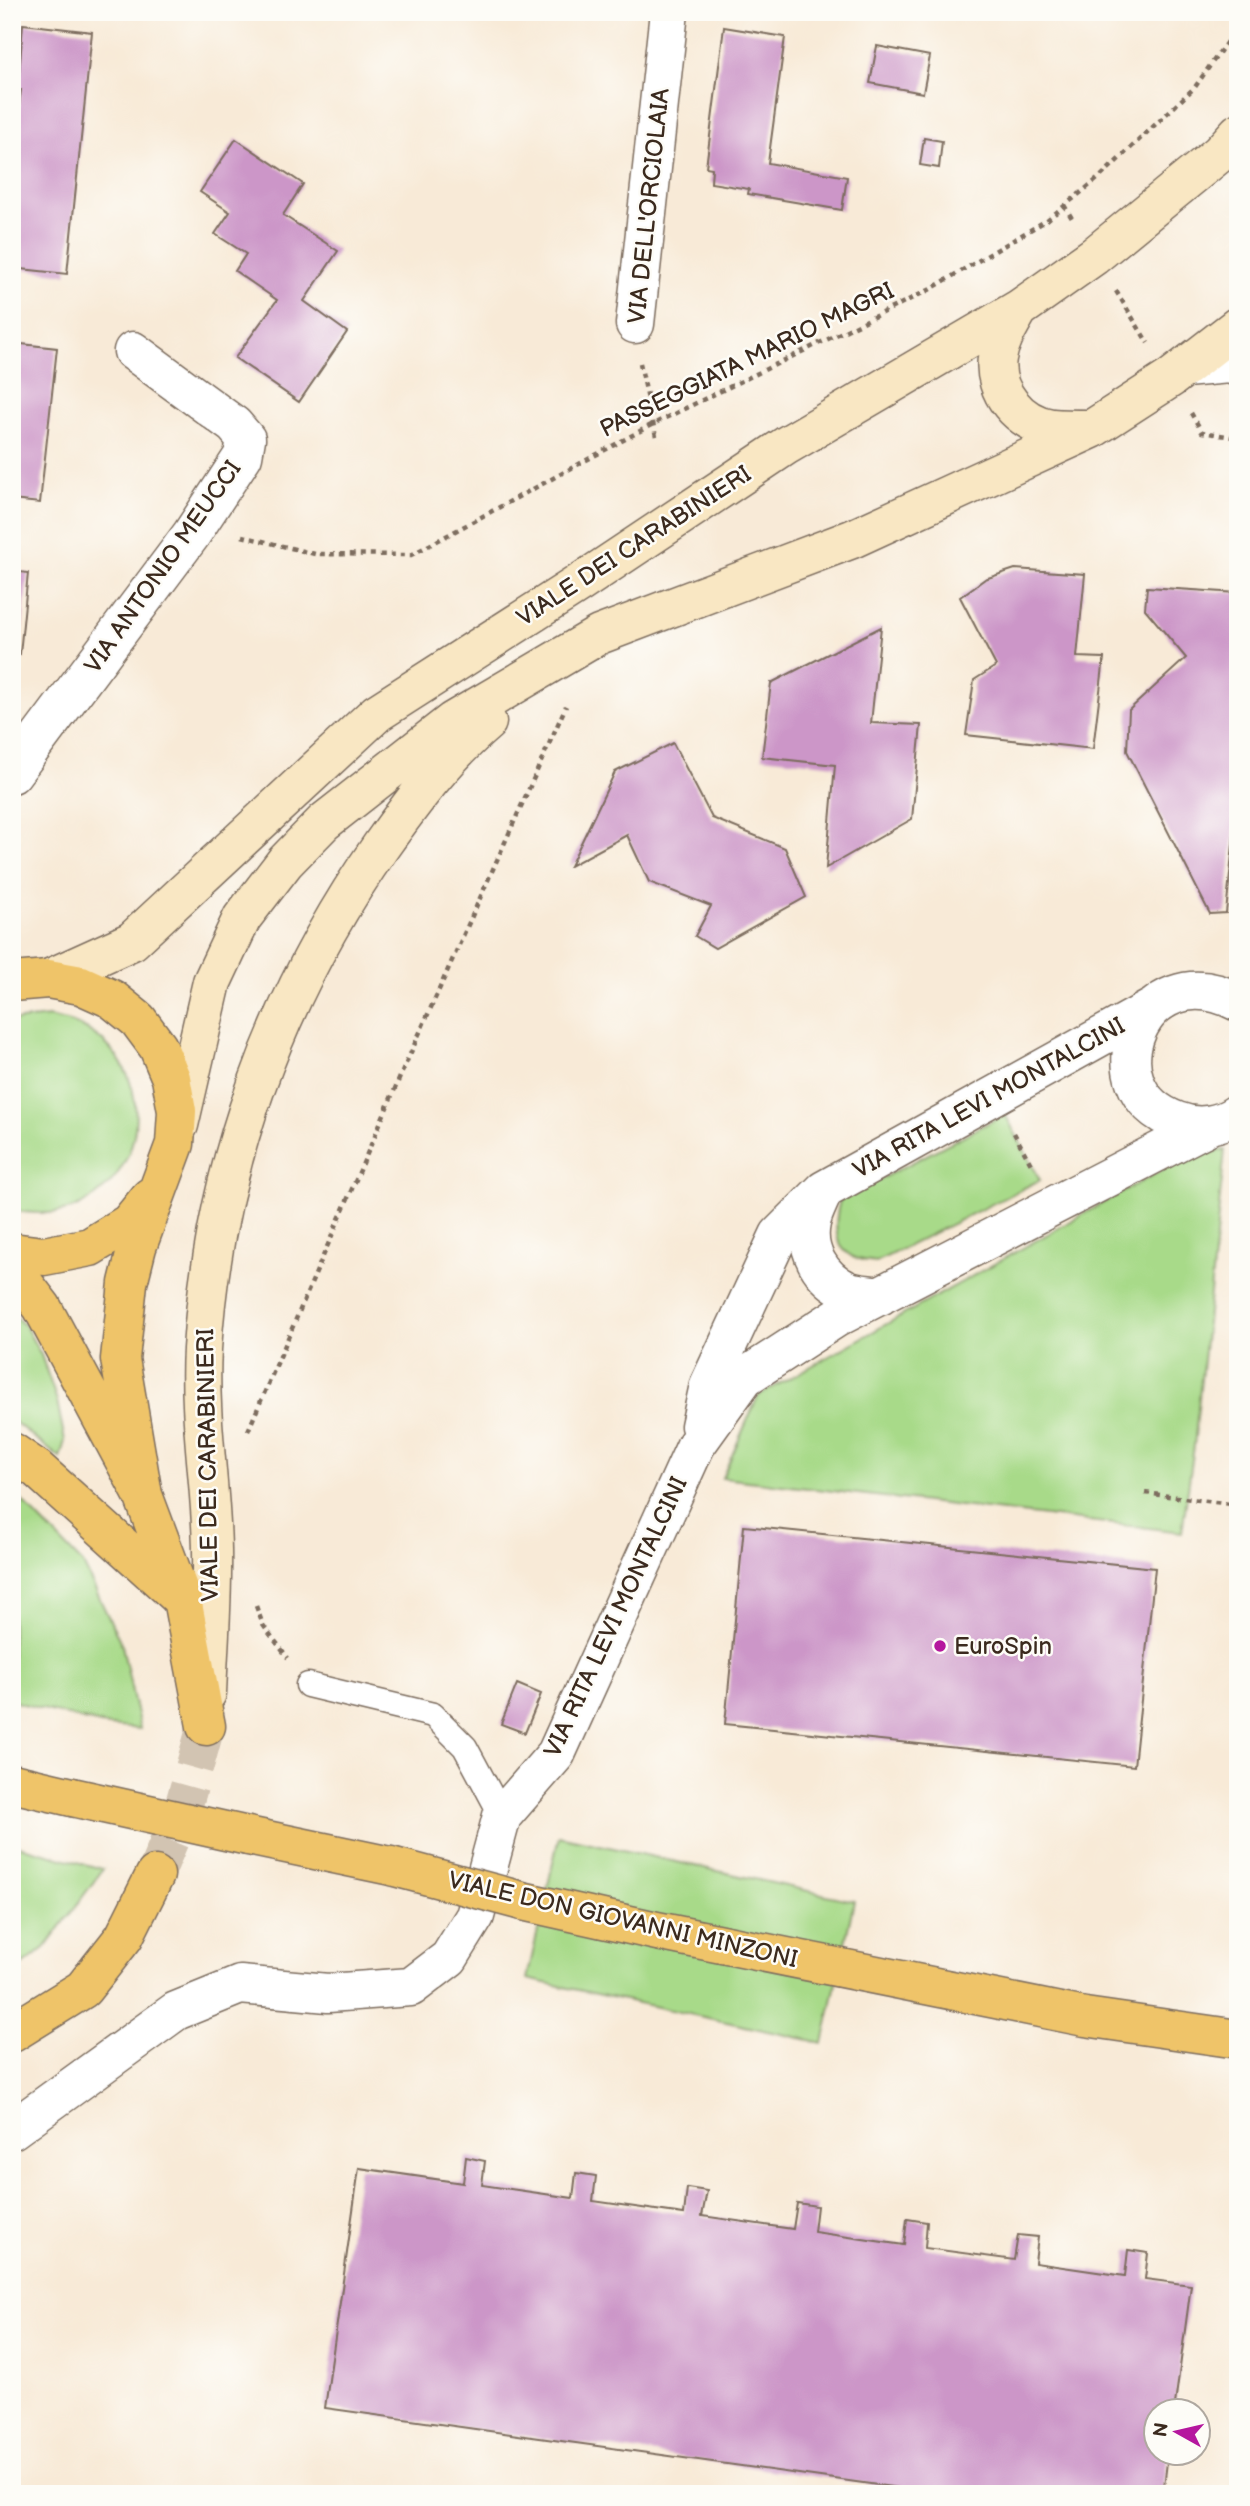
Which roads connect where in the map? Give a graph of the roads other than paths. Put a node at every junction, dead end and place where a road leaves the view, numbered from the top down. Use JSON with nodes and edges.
{"nodes":[{"id":1,"x":669,"y":12,"type":"edge"},
{"id":2,"x":1238,"y":133,"type":"edge"},
{"id":3,"x":1019,"y":309,"type":"junction"},
{"id":4,"x":635,"y":324,"type":"road end"},
{"id":5,"x":1238,"y":326,"type":"edge"},
{"id":6,"x":133,"y":351,"type":"dead end"},
{"id":7,"x":1238,"y":367,"type":"edge"},
{"id":8,"x":1178,"y":373,"type":"junction"},
{"id":9,"x":1092,"y":429,"type":"junction"},
{"id":10,"x":574,"y":650,"type":"junction"},
{"id":11,"x":12,"y":774,"type":"edge"},
{"id":12,"x":30,"y":980,"type":"edge"},
{"id":13,"x":1238,"y":1001,"type":"edge"},
{"id":14,"x":1154,"y":1007,"type":"junction"},
{"id":15,"x":1224,"y":1119,"type":"edge"},
{"id":16,"x":175,"y":1144,"type":"junction"},
{"id":17,"x":158,"y":1187,"type":"junction"},
{"id":18,"x":824,"y":1190,"type":"junction"},
{"id":19,"x":12,"y":1252,"type":"edge"},
{"id":20,"x":12,"y":1268,"type":"edge"},
{"id":21,"x":880,"y":1296,"type":"junction"},
{"id":22,"x":696,"y":1445,"type":"junction"},
{"id":23,"x":12,"y":1452,"type":"edge"},
{"id":24,"x":143,"y":1495,"type":"junction"},
{"id":25,"x":182,"y":1600,"type":"junction"},
{"id":26,"x":308,"y":1685,"type":"road end"},
{"id":27,"x":12,"y":1783,"type":"edge"},
{"id":28,"x":502,"y":1816,"type":"junction"},
{"id":29,"x":155,"y":1875,"type":"tunnel mouth"},
{"id":30,"x":12,"y":2033,"type":"edge"},
{"id":31,"x":1238,"y":2039,"type":"edge"},
{"id":32,"x":12,"y":2130,"type":"edge"}],
"edges":[{"from":1,"to":4,"type":"street","name":"VIA DELL'ORCIOLAIA"},
{"from":2,"to":3,"type":"main road","name":"VIALE DEI CARABINIERI"},
{"from":3,"to":9,"type":"main road"},
{"from":3,"to":12,"type":"main road","name":"VIALE DEI CARABINIERI"},
{"from":5,"to":8,"type":"main road","name":"VIALE DEI CARABINIERI"},
{"from":6,"to":11,"type":"street","name":"VIA ANTONIO MEUCCI"},
{"from":7,"to":8,"type":"street"},
{"from":8,"to":9,"type":"main road","name":"VIALE DEI CARABINIERI"},
{"from":9,"to":10,"type":"main road","name":"VIALE DEI CARABINIERI"},
{"from":10,"to":16,"type":"main road","name":"VIALE DEI CARABINIERI"},
{"from":10,"to":25,"type":"main road","name":"VIALE DEI CARABINIERI"},
{"from":12,"to":16,"type":"main road"},
{"from":13,"to":14,"type":"street","name":"VIA RITA LEVI MONTALCINI"},
{"from":14,"to":15,"type":"street","name":"VIA RITA LEVI MONTALCINI"},
{"from":14,"to":18,"type":"street","name":"VIA RITA LEVI MONTALCINI"},
{"from":15,"to":21,"type":"street","name":"VIA RITA LEVI MONTALCINI"},
{"from":16,"to":17,"type":"main road"},
{"from":17,"to":19,"type":"main road"},
{"from":17,"to":24,"type":"main road"},
{"from":18,"to":21,"type":"street","name":"VIA RITA LEVI MONTALCINI"},
{"from":18,"to":22,"type":"street","name":"VIA RITA LEVI MONTALCINI"},
{"from":20,"to":24,"type":"main road"},
{"from":21,"to":22,"type":"street","name":"VIA RITA LEVI MONTALCINI"},
{"from":22,"to":28,"type":"street","name":"VIA RITA LEVI MONTALCINI"},
{"from":23,"to":25,"type":"main road"},
{"from":24,"to":25,"type":"main road"},
{"from":26,"to":28,"type":"lane"},
{"from":27,"to":31,"type":"main road","name":"VIALE DON GIOVANNI MINZONI","bridge":true},
{"from":28,"to":32,"type":"street"},
{"from":29,"to":30,"type":"main road"}]}
